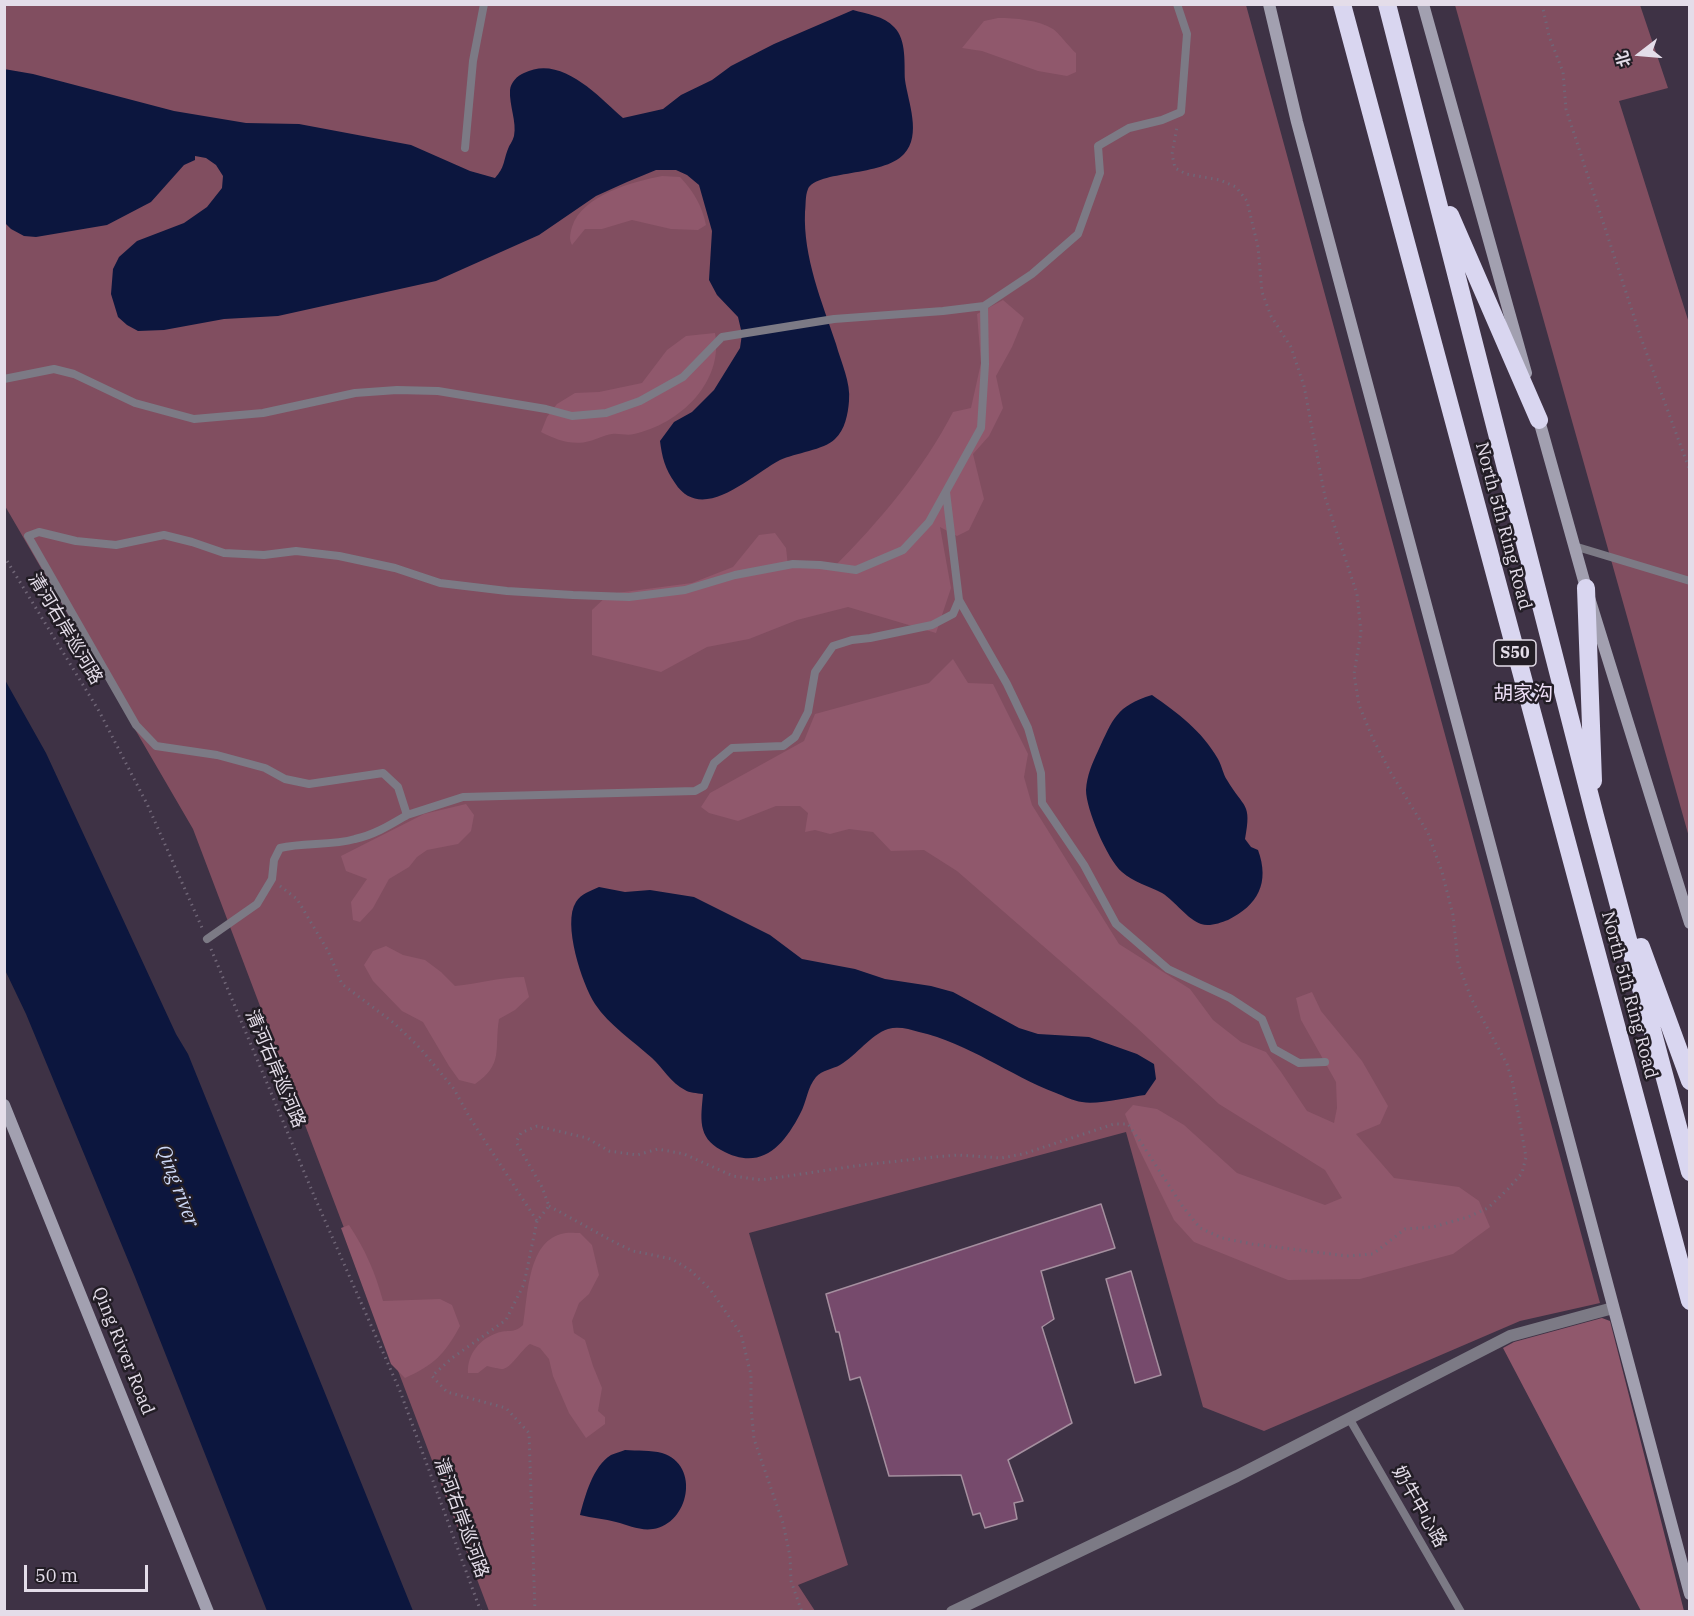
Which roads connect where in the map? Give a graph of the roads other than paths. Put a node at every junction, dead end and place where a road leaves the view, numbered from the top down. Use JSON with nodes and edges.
{"nodes":[{"id":1,"x":484,"y":4,"type":"edge"},
{"id":2,"x":1177,"y":4,"type":"edge"},
{"id":3,"x":1269,"y":4,"type":"edge"},
{"id":4,"x":1342,"y":4,"type":"edge"},
{"id":5,"x":1387,"y":4,"type":"edge"},
{"id":6,"x":1423,"y":4,"type":"edge"},
{"id":7,"x":465,"y":148,"type":"dead end"},
{"id":8,"x":1428,"y":165,"type":"junction"},
{"id":9,"x":984,"y":306,"type":"junction"},
{"id":10,"x":4,"y":379,"type":"edge"},
{"id":11,"x":1539,"y":420,"type":"junction"},
{"id":12,"x":946,"y":492,"type":"junction"},
{"id":13,"x":1574,"y":546,"type":"junction"},
{"id":14,"x":1689,"y":582,"type":"edge"},
{"id":15,"x":1586,"y":588,"type":"junction"},
{"id":16,"x":959,"y":600,"type":"junction"},
{"id":17,"x":407,"y":815,"type":"junction"},
{"id":18,"x":1595,"y":816,"type":"junction"},
{"id":19,"x":1602,"y":841,"type":"junction"},
{"id":20,"x":1689,"y":923,"type":"edge"},
{"id":21,"x":207,"y":939,"type":"road end"},
{"id":22,"x":1325,"y":1062,"type":"dead end"},
{"id":23,"x":1689,"y":1081,"type":"edge"},
{"id":24,"x":4,"y":1105,"type":"edge"},
{"id":25,"x":1689,"y":1172,"type":"edge"},
{"id":26,"x":1689,"y":1301,"type":"edge"},
{"id":27,"x":1613,"y":1308,"type":"junction"},
{"id":28,"x":1349,"y":1418,"type":"junction"},
{"id":29,"x":1689,"y":1594,"type":"edge"},
{"id":30,"x":208,"y":1611,"type":"edge"},
{"id":31,"x":952,"y":1611,"type":"edge"},
{"id":32,"x":1461,"y":1611,"type":"edge"}],
"edges":[{"from":1,"to":7,"type":"lane"},
{"from":2,"to":9,"type":"lane"},
{"from":3,"to":27,"type":"street"},
{"from":4,"to":26,"type":"highway","name":"North 5th Ring Road","number":"S50"},
{"from":5,"to":8,"type":"highway","name":"North 5th Ring Road","number":"S50"},
{"from":6,"to":11,"type":"street"},
{"from":8,"to":11,"type":"highway"},
{"from":8,"to":18,"type":"highway","name":"North 5th Ring Road","number":"S50"},
{"from":9,"to":10,"type":"lane"},
{"from":9,"to":12,"type":"lane"},
{"from":11,"to":13,"type":"street"},
{"from":12,"to":16,"type":"lane"},
{"from":12,"to":17,"type":"lane"},
{"from":13,"to":14,"type":"lane"},
{"from":13,"to":15,"type":"street"},
{"from":15,"to":18,"type":"highway"},
{"from":15,"to":20,"type":"street"},
{"from":16,"to":17,"type":"lane"},
{"from":16,"to":22,"type":"lane"},
{"from":17,"to":21,"type":"lane"},
{"from":18,"to":19,"type":"highway","name":"North 5th Ring Road","number":"S50"},
{"from":19,"to":23,"type":"highway"},
{"from":19,"to":25,"type":"highway","name":"North 5th Ring Road","number":"S50"},
{"from":24,"to":30,"type":"street","name":"Qing River Road"},
{"from":27,"to":28,"type":"street"},
{"from":27,"to":29,"type":"street"},
{"from":28,"to":31,"type":"street"},
{"from":28,"to":32,"type":"lane","name":"奶牛中心路"}]}
